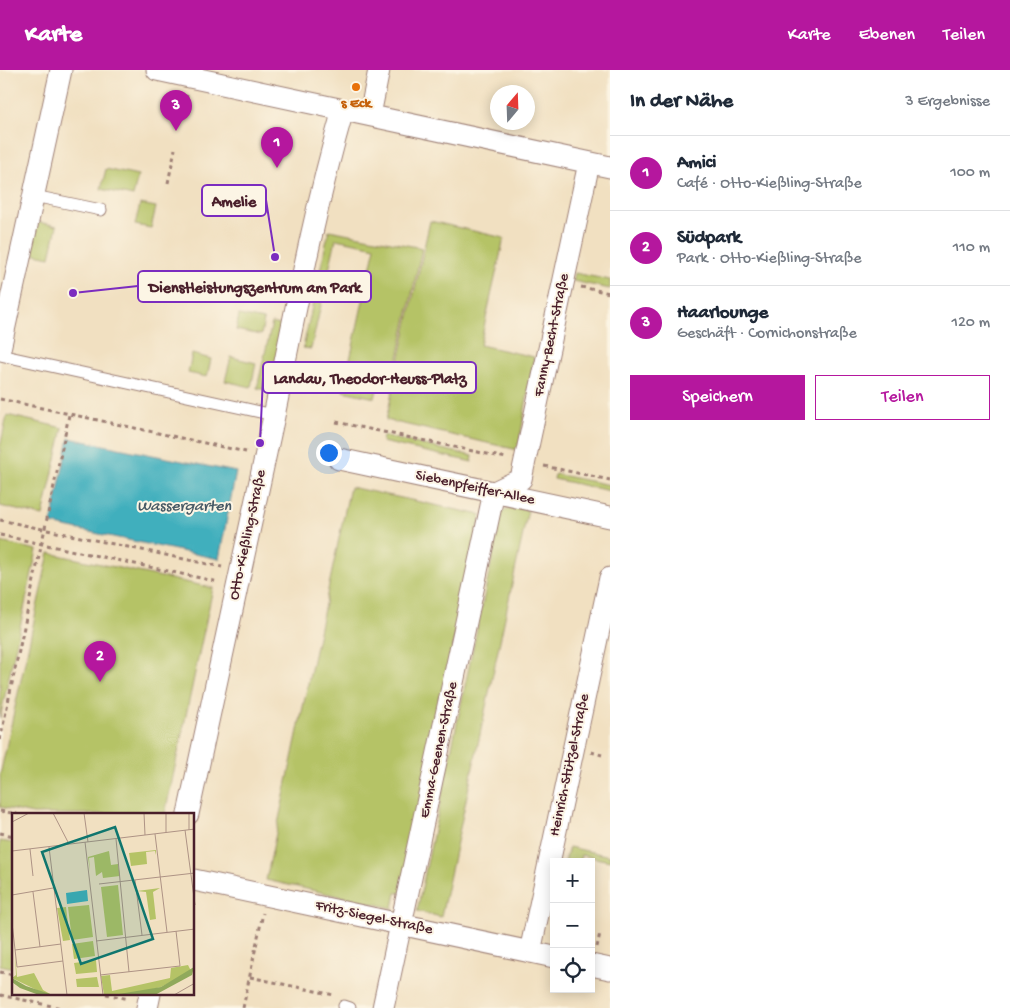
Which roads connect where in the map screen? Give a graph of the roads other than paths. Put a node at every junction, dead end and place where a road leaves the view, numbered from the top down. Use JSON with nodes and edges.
{"nodes":[{"id":1,"x":61,"y":70,"type":"edge"},
{"id":2,"x":157,"y":70,"type":"edge"},
{"id":3,"x":379,"y":70,"type":"edge"},
{"id":4,"x":220,"y":76,"type":"edge"},
{"id":5,"x":343,"y":110,"type":"junction"},
{"id":6,"x":370,"y":115,"type":"junction"},
{"id":7,"x":589,"y":163,"type":"junction"},
{"id":8,"x":610,"y":167,"type":"edge"},
{"id":9,"x":34,"y":196,"type":"junction"},
{"id":10,"x":101,"y":210,"type":"dead end"},
{"id":11,"x":0,"y":349,"type":"edge"},
{"id":12,"x":0,"y":355,"type":"edge"},
{"id":13,"x":274,"y":415,"type":"junction"},
{"id":14,"x":339,"y":458,"type":"dead end"},
{"id":15,"x":494,"y":492,"type":"junction"},
{"id":16,"x":610,"y":517,"type":"edge"},
{"id":17,"x":610,"y":578,"type":"edge"},
{"id":18,"x":188,"y":813,"type":"edge"},
{"id":19,"x":195,"y":880,"type":"edge"},
{"id":20,"x":402,"y":924,"type":"junction"},
{"id":21,"x":530,"y":952,"type":"junction"},
{"id":22,"x":550,"y":956,"type":"edge"},
{"id":23,"x":595,"y":966,"type":"edge"},
{"id":24,"x":610,"y":969,"type":"edge"},
{"id":25,"x":383,"y":1008,"type":"edge"}],
"edges":[{"from":1,"to":9,"type":"street"},
{"from":2,"to":4,"type":"street"},
{"from":3,"to":6,"type":"street"},
{"from":4,"to":5,"type":"street"},
{"from":5,"to":6,"type":"street"},
{"from":5,"to":13,"type":"street","name":"Otto-Kießling-Straße"},
{"from":6,"to":7,"type":"street"},
{"from":7,"to":8,"type":"street"},
{"from":7,"to":15,"type":"street","name":"Fanny-Becht-Straße"},
{"from":9,"to":10,"type":"lane"},
{"from":9,"to":11,"type":"street"},
{"from":12,"to":13,"type":"lane"},
{"from":13,"to":18,"type":"street","name":"Otto-Kießling-Straße"},
{"from":14,"to":15,"type":"street","name":"Siebenpfeiffer-Allee"},
{"from":15,"to":16,"type":"street","name":"Siebenpfeiffer-Allee"},
{"from":15,"to":20,"type":"street","name":"Emma-Geenen-Straße"},
{"from":17,"to":21,"type":"street","name":"Heinrich-Stützel-Straße"},
{"from":19,"to":20,"type":"street","name":"Fritz-Siegel-Straße"},
{"from":20,"to":21,"type":"street","name":"Fritz-Siegel-Straße"},
{"from":20,"to":25,"type":"street","name":"Emma-Geenen-Straße"},
{"from":21,"to":22,"type":"street","name":"Fritz-Siegel-Straße"},
{"from":23,"to":24,"type":"street"}]}
